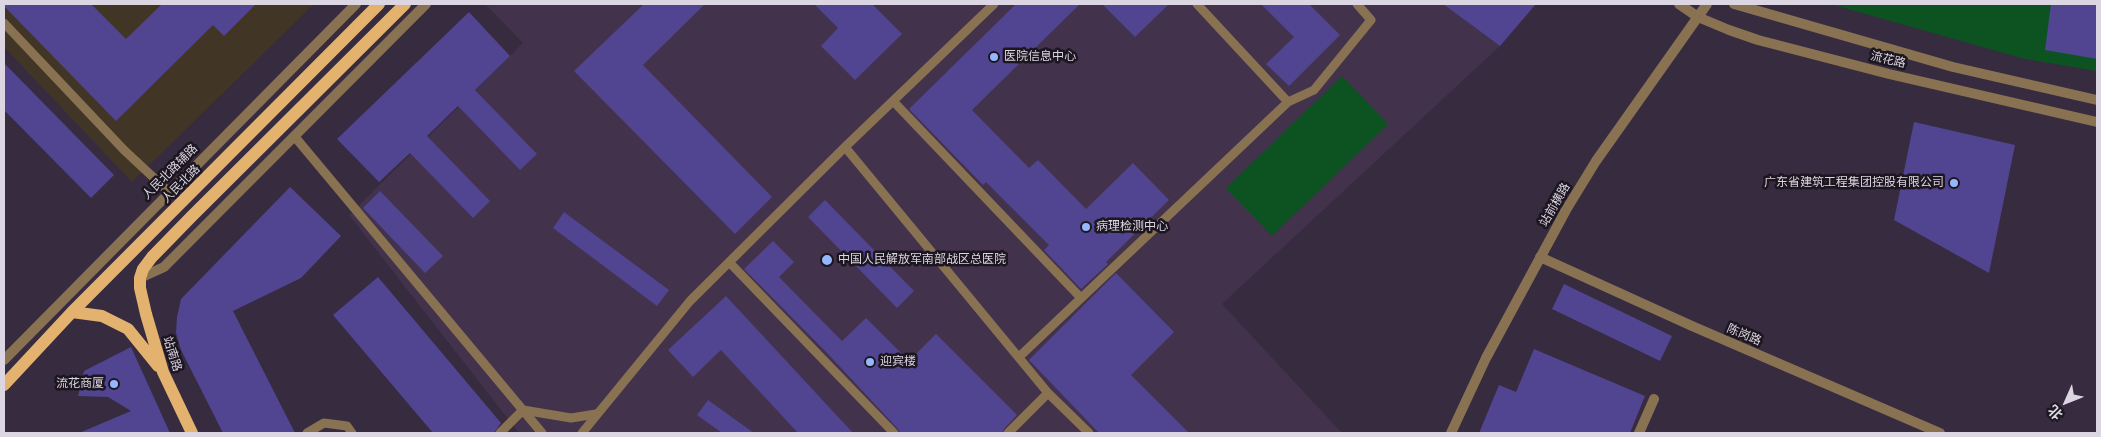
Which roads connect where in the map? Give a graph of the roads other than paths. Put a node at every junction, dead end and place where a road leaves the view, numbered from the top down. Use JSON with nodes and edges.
{"nodes":[{"id":1,"x":356,"y":4,"type":"edge"},
{"id":2,"x":380,"y":4,"type":"edge"},
{"id":3,"x":405,"y":4,"type":"edge"},
{"id":4,"x":426,"y":4,"type":"edge"},
{"id":5,"x":994,"y":4,"type":"edge"},
{"id":6,"x":1197,"y":4,"type":"edge"},
{"id":7,"x":1356,"y":4,"type":"edge"},
{"id":8,"x":1679,"y":4,"type":"edge"},
{"id":9,"x":1707,"y":4,"type":"edge"},
{"id":10,"x":1734,"y":4,"type":"edge"},
{"id":11,"x":1698,"y":16,"type":"junction"},
{"id":12,"x":4,"y":23,"type":"edge"},
{"id":13,"x":2097,"y":100,"type":"edge"},
{"id":14,"x":893,"y":101,"type":"junction"},
{"id":15,"x":1288,"y":102,"type":"junction"},
{"id":16,"x":2097,"y":122,"type":"edge"},
{"id":17,"x":295,"y":137,"type":"junction"},
{"id":18,"x":266,"y":142,"type":"junction"},
{"id":19,"x":845,"y":147,"type":"junction"},
{"id":20,"x":278,"y":154,"type":"junction"},
{"id":21,"x":169,"y":192,"type":"junction"},
{"id":22,"x":181,"y":204,"type":"junction"},
{"id":23,"x":1540,"y":257,"type":"junction"},
{"id":24,"x":729,"y":262,"type":"junction"},
{"id":25,"x":140,"y":278,"type":"junction"},
{"id":26,"x":1081,"y":298,"type":"junction"},
{"id":27,"x":72,"y":312,"type":"junction"},
{"id":28,"x":1019,"y":357,"type":"junction"},
{"id":29,"x":4,"y":360,"type":"edge"},
{"id":30,"x":163,"y":372,"type":"junction"},
{"id":31,"x":4,"y":385,"type":"edge"},
{"id":32,"x":1048,"y":393,"type":"junction"},
{"id":33,"x":1654,"y":399,"type":"dead end"},
{"id":34,"x":523,"y":410,"type":"junction"},
{"id":35,"x":596,"y":414,"type":"junction"},
{"id":36,"x":192,"y":433,"type":"edge"},
{"id":37,"x":307,"y":433,"type":"edge"},
{"id":38,"x":352,"y":433,"type":"edge"},
{"id":39,"x":500,"y":433,"type":"edge"},
{"id":40,"x":542,"y":433,"type":"edge"},
{"id":41,"x":582,"y":433,"type":"edge"},
{"id":42,"x":894,"y":433,"type":"edge"},
{"id":43,"x":1008,"y":433,"type":"edge"},
{"id":44,"x":1089,"y":433,"type":"edge"},
{"id":45,"x":1451,"y":433,"type":"edge"},
{"id":46,"x":1639,"y":433,"type":"edge"},
{"id":47,"x":1940,"y":433,"type":"edge"}],
"edges":[{"from":1,"to":21,"type":"street","name":"人民北路辅路"},
{"from":2,"to":22,"type":"main road","name":"人民北路"},
{"from":3,"to":18,"type":"main road"},
{"from":4,"to":17,"type":"street"},
{"from":5,"to":14,"type":"lane"},
{"from":6,"to":15,"type":"lane"},
{"from":7,"to":15,"type":"lane"},
{"from":8,"to":11,"type":"street","name":"流花路"},
{"from":9,"to":11,"type":"street","name":"站前横路"},
{"from":10,"to":13,"type":"street","name":"流花路"},
{"from":11,"to":16,"type":"street","name":"流花路"},
{"from":11,"to":23,"type":"street","name":"站前横路"},
{"from":12,"to":21,"type":"lane"},
{"from":14,"to":19,"type":"lane"},
{"from":14,"to":26,"type":"lane"},
{"from":15,"to":26,"type":"lane"},
{"from":17,"to":20,"type":"street"},
{"from":17,"to":34,"type":"lane"},
{"from":18,"to":20,"type":"street"},
{"from":18,"to":25,"type":"main road"},
{"from":19,"to":24,"type":"lane"},
{"from":19,"to":28,"type":"lane"},
{"from":20,"to":25,"type":"street"},
{"from":21,"to":22,"type":"street"},
{"from":21,"to":29,"type":"street","name":"人民北路辅路"},
{"from":22,"to":27,"type":"main road","name":"人民北路"},
{"from":23,"to":45,"type":"street","name":"站前横路"},
{"from":23,"to":47,"type":"street","name":"陈岗路"},
{"from":24,"to":35,"type":"lane"},
{"from":24,"to":42,"type":"lane"},
{"from":25,"to":30,"type":"main road","name":"站南路"},
{"from":26,"to":28,"type":"lane"},
{"from":27,"to":30,"type":"main road"},
{"from":27,"to":31,"type":"main road","name":"人民北路"},
{"from":28,"to":32,"type":"lane"},
{"from":30,"to":36,"type":"main road","name":"站南路"},
{"from":32,"to":43,"type":"lane"},
{"from":32,"to":44,"type":"lane"},
{"from":33,"to":46,"type":"street"},
{"from":34,"to":35,"type":"lane"},
{"from":34,"to":39,"type":"lane"},
{"from":34,"to":40,"type":"lane"},
{"from":35,"to":41,"type":"lane"},
{"from":37,"to":38,"type":"lane"}]}
